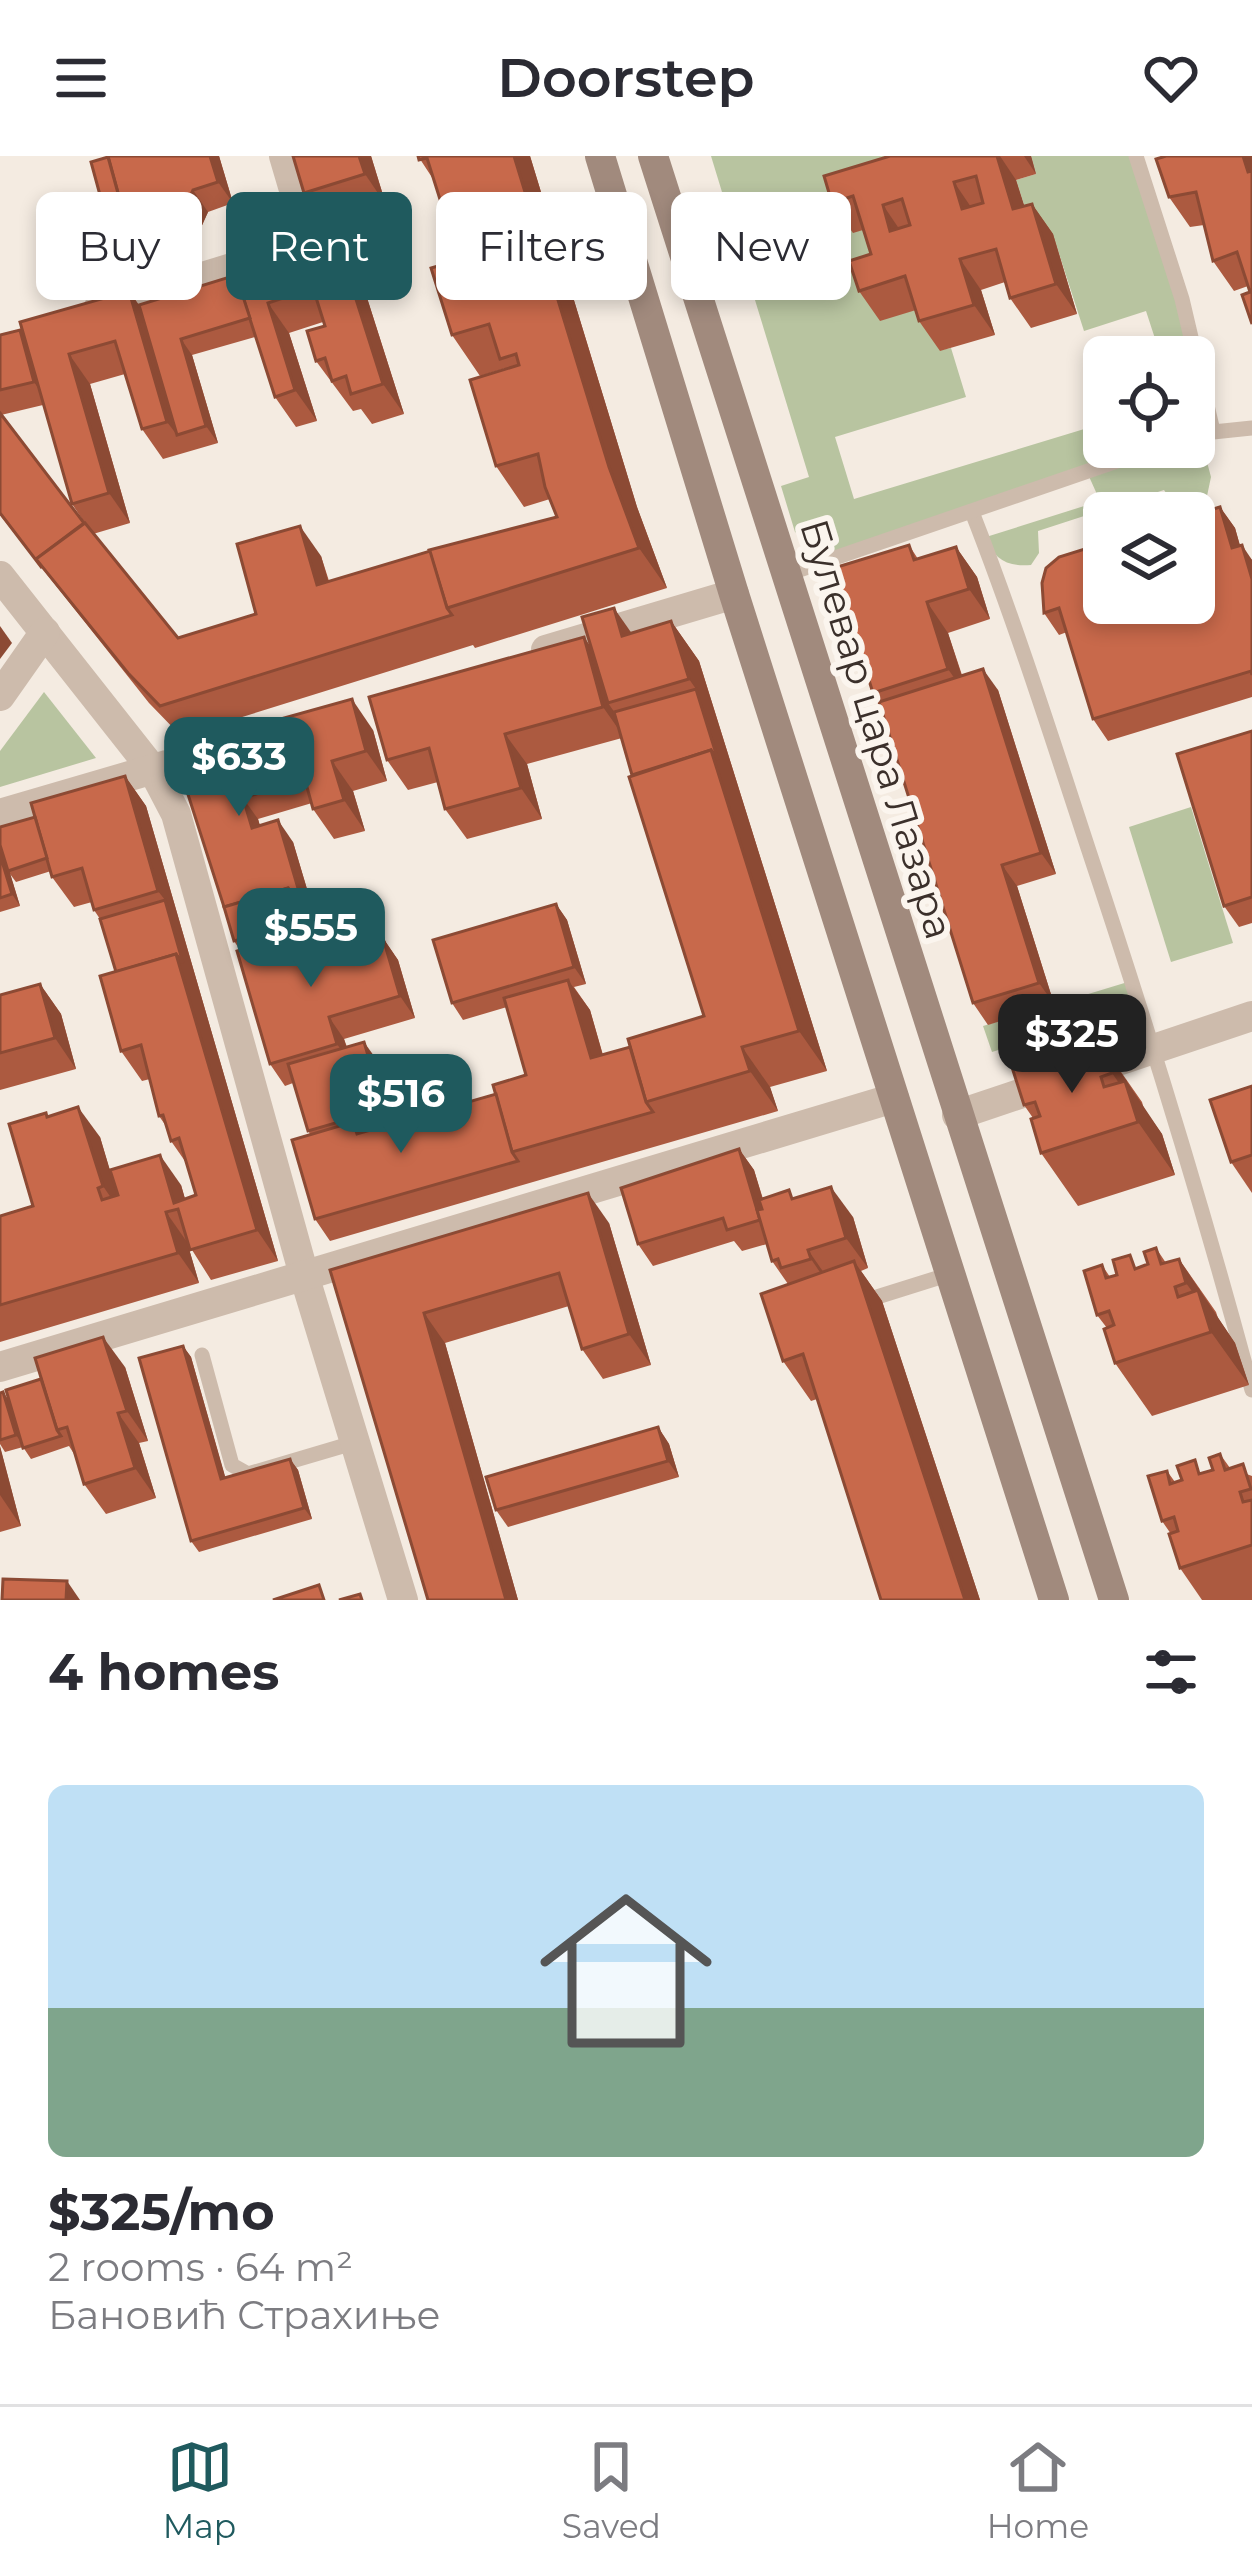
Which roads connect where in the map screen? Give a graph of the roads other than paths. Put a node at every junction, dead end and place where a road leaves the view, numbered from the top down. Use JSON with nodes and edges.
{"nodes":[{"id":1,"x":284,"y":156,"type":"edge"},
{"id":2,"x":600,"y":156,"type":"edge"},
{"id":3,"x":653,"y":156,"type":"edge"},
{"id":4,"x":1136,"y":156,"type":"edge"},
{"id":5,"x":66,"y":319,"type":"edge"},
{"id":6,"x":1191,"y":336,"type":"edge"},
{"id":7,"x":1252,"y":428,"type":"edge"},
{"id":8,"x":1215,"y":430,"type":"edge"},
{"id":9,"x":1097,"y":468,"type":"edge"},
{"id":10,"x":972,"y":512,"type":"junction"},
{"id":11,"x":788,"y":574,"type":"junction"},
{"id":12,"x":0,"y":576,"type":"edge"},
{"id":13,"x":734,"y":594,"type":"junction"},
{"id":14,"x":45,"y":632,"type":"junction"},
{"id":15,"x":522,"y":658,"type":"edge"},
{"id":16,"x":0,"y":696,"type":"edge"},
{"id":17,"x":202,"y":754,"type":"edge"},
{"id":18,"x":153,"y":770,"type":"junction"},
{"id":19,"x":0,"y":814,"type":"edge"},
{"id":20,"x":1252,"y":1016,"type":"edge"},
{"id":21,"x":1154,"y":1050,"type":"junction"},
{"id":22,"x":894,"y":1098,"type":"junction"},
{"id":23,"x":957,"y":1115,"type":"junction"},
{"id":24,"x":950,"y":1274,"type":"junction"},
{"id":25,"x":304,"y":1275,"type":"junction"},
{"id":26,"x":834,"y":1310,"type":"edge"},
{"id":27,"x":202,"y":1355,"type":"dead end"},
{"id":28,"x":0,"y":1367,"type":"edge"},
{"id":29,"x":1252,"y":1390,"type":"edge"},
{"id":30,"x":353,"y":1443,"type":"junction"},
{"id":31,"x":403,"y":1600,"type":"edge"},
{"id":32,"x":1054,"y":1600,"type":"edge"},
{"id":33,"x":1114,"y":1600,"type":"edge"}],
"edges":[{"from":1,"to":5,"type":"street"},
{"from":2,"to":13,"type":"main road"},
{"from":3,"to":11,"type":"main road","name":"Булевар цара Лазара"},
{"from":4,"to":6,"type":"lane"},
{"from":7,"to":8,"type":"lane"},
{"from":9,"to":10,"type":"lane"},
{"from":10,"to":11,"type":"lane"},
{"from":10,"to":21,"type":"lane"},
{"from":11,"to":23,"type":"main road","name":"Булевар цара Лазара"},
{"from":12,"to":14,"type":"street"},
{"from":13,"to":15,"type":"street"},
{"from":13,"to":22,"type":"main road"},
{"from":14,"to":16,"type":"street"},
{"from":14,"to":18,"type":"street"},
{"from":17,"to":18,"type":"street"},
{"from":18,"to":19,"type":"street"},
{"from":18,"to":25,"type":"street"},
{"from":20,"to":21,"type":"street"},
{"from":21,"to":23,"type":"street"},
{"from":21,"to":29,"type":"lane"},
{"from":22,"to":24,"type":"main road"},
{"from":22,"to":25,"type":"street"},
{"from":23,"to":33,"type":"main road","name":"Булевар цара Лазара"},
{"from":24,"to":26,"type":"lane"},
{"from":24,"to":32,"type":"main road"},
{"from":25,"to":28,"type":"street"},
{"from":25,"to":30,"type":"street"},
{"from":27,"to":30,"type":"lane"},
{"from":30,"to":31,"type":"street"}]}
